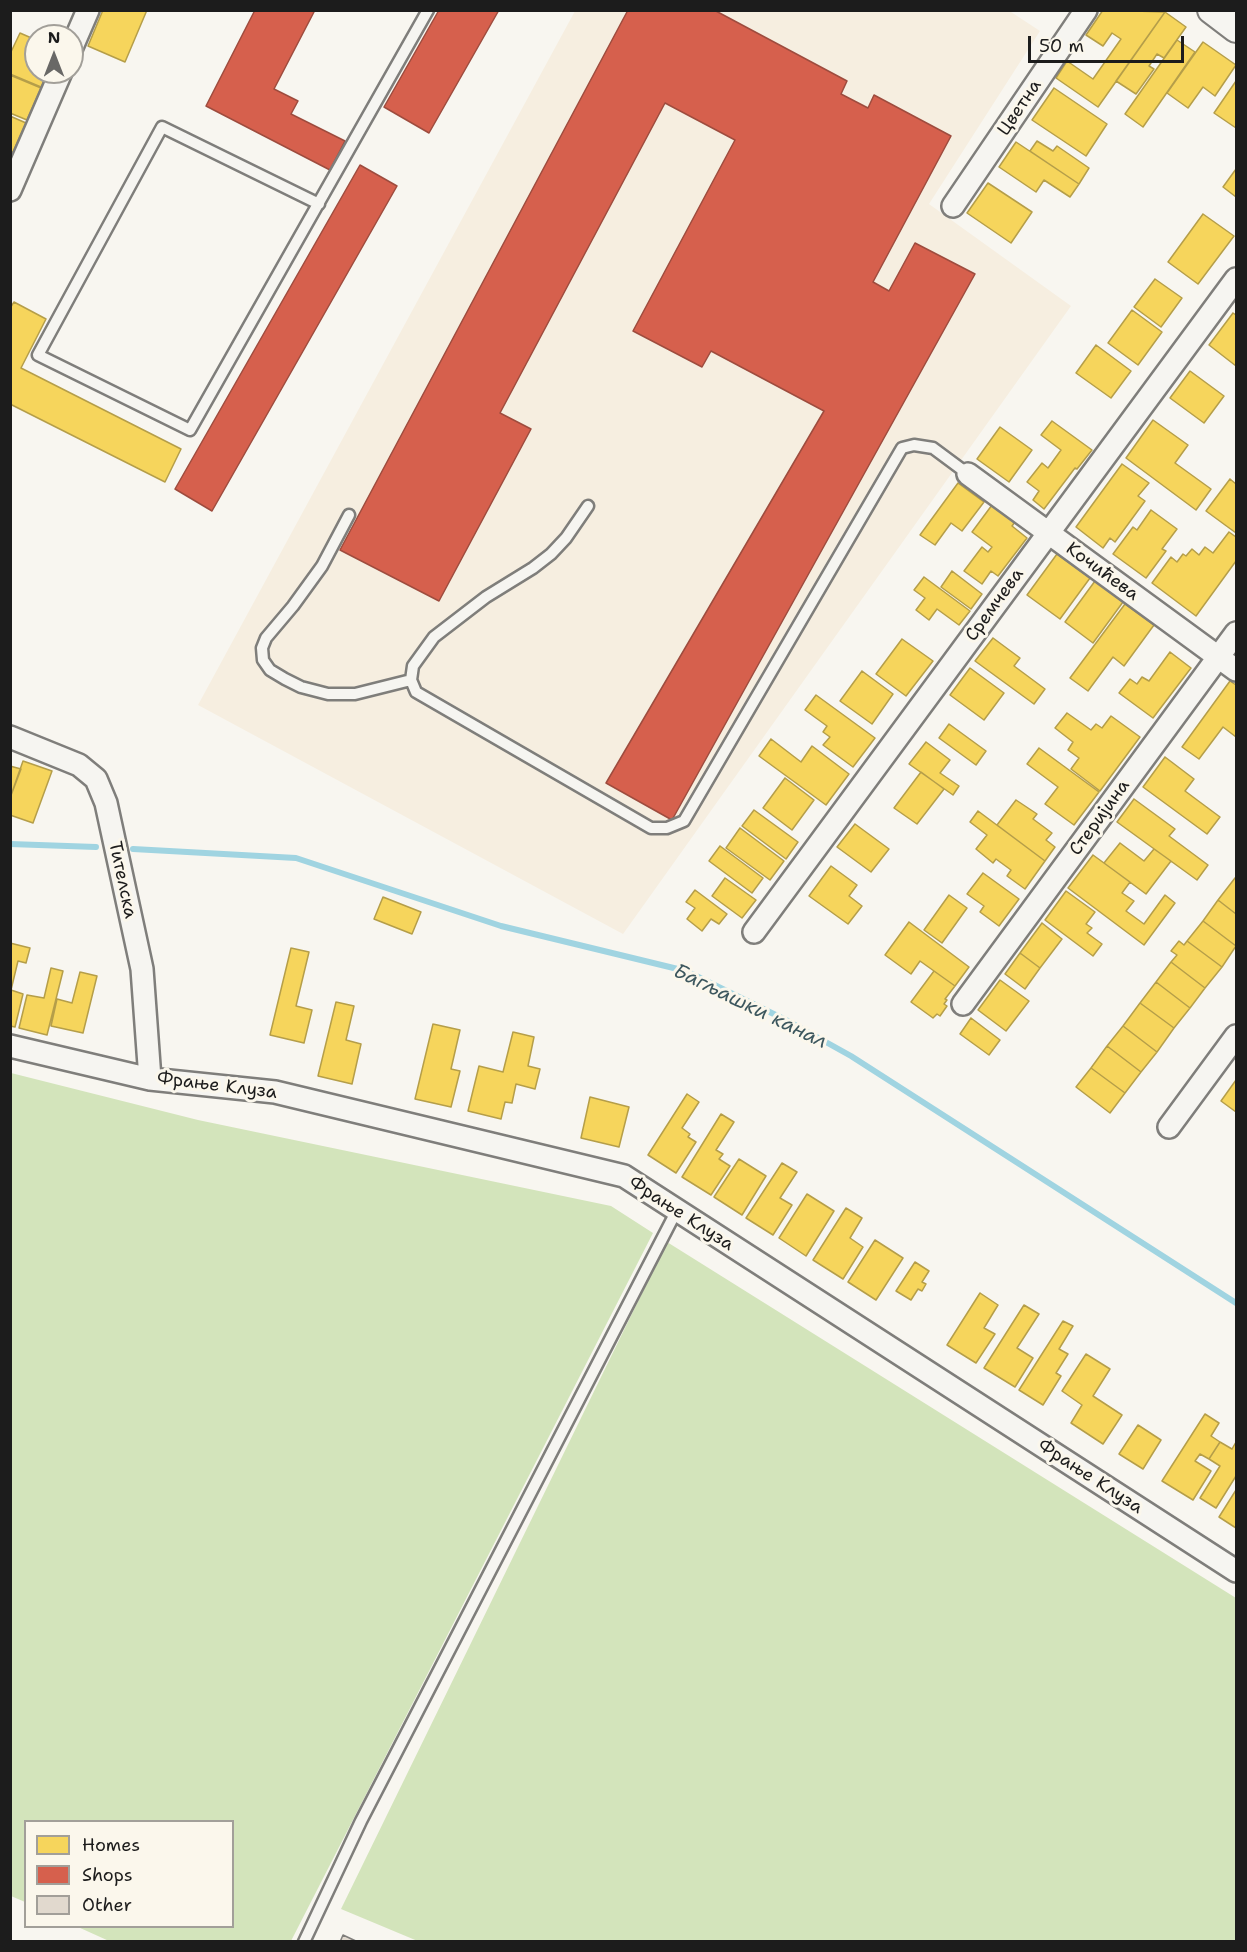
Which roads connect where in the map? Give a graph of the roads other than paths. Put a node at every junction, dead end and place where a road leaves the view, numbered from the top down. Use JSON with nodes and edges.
{"nodes":[{"id":1,"x":88,"y":10,"type":"edge"},
{"id":2,"x":428,"y":10,"type":"edge"},
{"id":3,"x":1086,"y":10,"type":"edge"},
{"id":4,"x":1212,"y":10,"type":"edge"},
{"id":5,"x":82,"y":24,"type":"edge"},
{"id":6,"x":1236,"y":29,"type":"edge"},
{"id":7,"x":56,"y":84,"type":"edge"},
{"id":8,"x":10,"y":190,"type":"edge"},
{"id":9,"x":319,"y":204,"type":"junction"},
{"id":10,"x":953,"y":206,"type":"dead end"},
{"id":11,"x":1236,"y":279,"type":"edge"},
{"id":12,"x":968,"y":474,"type":"joint"},
{"id":13,"x":588,"y":506,"type":"dead end"},
{"id":14,"x":349,"y":515,"type":"dead end"},
{"id":15,"x":1049,"y":533,"type":"junction"},
{"id":16,"x":1236,"y":633,"type":"edge"},
{"id":17,"x":1219,"y":657,"type":"junction"},
{"id":18,"x":1236,"y":670,"type":"edge"},
{"id":19,"x":411,"y":680,"type":"junction"},
{"id":20,"x":10,"y":737,"type":"edge"},
{"id":21,"x":754,"y":932,"type":"dead end"},
{"id":22,"x":963,"y":1004,"type":"dead end"},
{"id":23,"x":1236,"y":1036,"type":"edge"},
{"id":24,"x":10,"y":1046,"type":"edge"},
{"id":25,"x":150,"y":1079,"type":"junction"},
{"id":26,"x":1169,"y":1127,"type":"dead end"},
{"id":27,"x":676,"y":1210,"type":"junction"},
{"id":28,"x":1236,"y":1571,"type":"edge"},
{"id":29,"x":304,"y":1941,"type":"edge"}],
"edges":[{"from":1,"to":5,"type":"street"},
{"from":2,"to":9,"type":"lane"},
{"from":3,"to":10,"type":"street","name":"Цветна"},
{"from":4,"to":6,"type":"street"},
{"from":7,"to":8,"type":"street"},
{"from":9,"to":9,"type":"lane"},
{"from":11,"to":15,"type":"street","name":"Сремчева"},
{"from":12,"to":15,"type":"street","name":"Кочићева"},
{"from":12,"to":19,"type":"lane"},
{"from":13,"to":19,"type":"lane"},
{"from":14,"to":19,"type":"lane"},
{"from":15,"to":17,"type":"street","name":"Кочићева"},
{"from":15,"to":21,"type":"street","name":"Сремчева"},
{"from":16,"to":17,"type":"street","name":"Стеријина"},
{"from":17,"to":18,"type":"street","name":"Кочићева"},
{"from":17,"to":22,"type":"street","name":"Стеријина"},
{"from":20,"to":25,"type":"street","name":"Тителска"},
{"from":23,"to":26,"type":"street"},
{"from":24,"to":25,"type":"street","name":"Фрање Клуза"},
{"from":25,"to":27,"type":"street","name":"Фрање Клуза"},
{"from":27,"to":28,"type":"street","name":"Фрање Клуза"},
{"from":27,"to":29,"type":"lane"}]}
